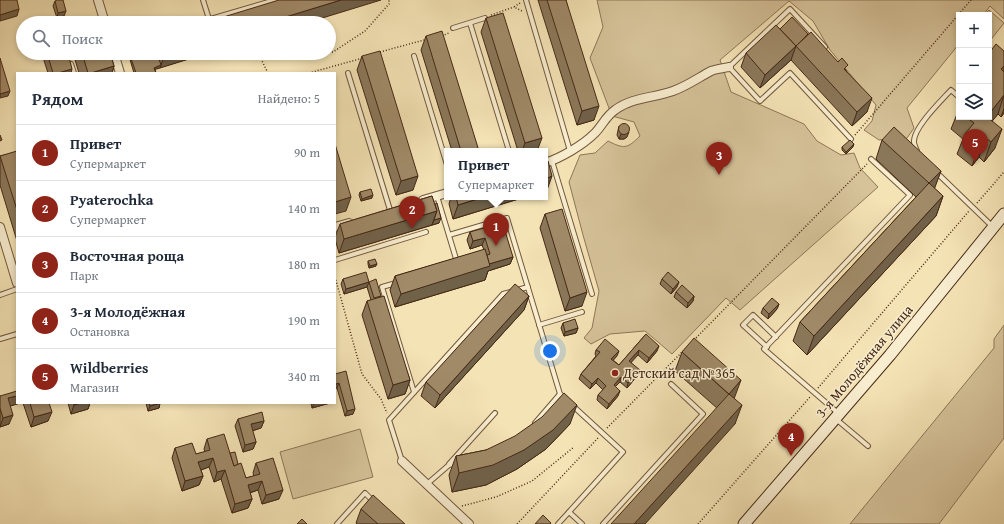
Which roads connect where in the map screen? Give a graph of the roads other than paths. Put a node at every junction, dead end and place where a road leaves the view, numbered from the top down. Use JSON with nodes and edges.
{"nodes":[{"id":1,"x":98,"y":0,"type":"edge"},
{"id":2,"x":203,"y":0,"type":"edge"},
{"id":3,"x":275,"y":0,"type":"edge"},
{"id":4,"x":526,"y":0,"type":"edge"},
{"id":5,"x":260,"y":2,"type":"edge"},
{"id":6,"x":103,"y":16,"type":"edge"},
{"id":7,"x":208,"y":16,"type":"edge"},
{"id":8,"x":220,"y":16,"type":"edge"},
{"id":9,"x":485,"y":18,"type":"edge"},
{"id":10,"x":470,"y":23,"type":"junction"},
{"id":11,"x":453,"y":28,"type":"road end"},
{"id":12,"x":414,"y":56,"type":"dead end"},
{"id":13,"x":826,"y":57,"type":"edge"},
{"id":14,"x":70,"y":60,"type":"edge"},
{"id":15,"x":116,"y":60,"type":"edge"},
{"id":16,"x":729,"y":67,"type":"junction"},
{"id":17,"x":74,"y":72,"type":"edge"},
{"id":18,"x":120,"y":72,"type":"edge"},
{"id":19,"x":348,"y":74,"type":"dead end"},
{"id":20,"x":956,"y":94,"type":"edge"},
{"id":21,"x":851,"y":139,"type":"edge"},
{"id":22,"x":508,"y":148,"type":"edge"},
{"id":23,"x":570,"y":151,"type":"junction"},
{"id":24,"x":444,"y":155,"type":"edge"},
{"id":25,"x":919,"y":155,"type":"edge"},
{"id":26,"x":871,"y":159,"type":"road end"},
{"id":27,"x":548,"y":162,"type":"edge"},
{"id":28,"x":934,"y":170,"type":"edge"},
{"id":29,"x":444,"y":194,"type":"edge"},
{"id":30,"x":437,"y":196,"type":"junction"},
{"id":31,"x":417,"y":202,"type":"edge"},
{"id":32,"x":390,"y":210,"type":"edge"},
{"id":33,"x":1004,"y":214,"type":"edge"},
{"id":34,"x":356,"y":220,"type":"edge"},
{"id":35,"x":0,"y":227,"type":"edge"},
{"id":36,"x":336,"y":227,"type":"edge"},
{"id":37,"x":993,"y":227,"type":"junction"},
{"id":38,"x":426,"y":232,"type":"dead end"},
{"id":39,"x":449,"y":235,"type":"junction"},
{"id":40,"x":336,"y":260,"type":"edge"},
{"id":41,"x":465,"y":262,"type":"edge"},
{"id":42,"x":458,"y":265,"type":"junction"},
{"id":43,"x":450,"y":267,"type":"edge"},
{"id":44,"x":16,"y":280,"type":"edge"},
{"id":45,"x":398,"y":283,"type":"edge"},
{"id":46,"x":528,"y":287,"type":"junction"},
{"id":47,"x":16,"y":290,"type":"edge"},
{"id":48,"x":592,"y":294,"type":"dead end"},
{"id":49,"x":0,"y":295,"type":"edge"},
{"id":50,"x":582,"y":312,"type":"dead end"},
{"id":51,"x":539,"y":325,"type":"junction"},
{"id":52,"x":16,"y":334,"type":"edge"},
{"id":53,"x":776,"y":337,"type":"junction"},
{"id":54,"x":0,"y":339,"type":"edge"},
{"id":55,"x":766,"y":347,"type":"junction"},
{"id":56,"x":671,"y":384,"type":"dead end"},
{"id":57,"x":414,"y":392,"type":"junction"},
{"id":58,"x":560,"y":394,"type":"junction"},
{"id":59,"x":495,"y":413,"type":"dead end"},
{"id":60,"x":838,"y":416,"type":"junction"},
{"id":61,"x":528,"y":428,"type":"edge"},
{"id":62,"x":868,"y":446,"type":"dead end"},
{"id":63,"x":402,"y":461,"type":"joint"},
{"id":64,"x":462,"y":462,"type":"edge"},
{"id":65,"x":449,"y":464,"type":"junction"},
{"id":66,"x":427,"y":484,"type":"junction"},
{"id":67,"x":376,"y":504,"type":"edge"},
{"id":68,"x":569,"y":512,"type":"junction"},
{"id":69,"x":338,"y":524,"type":"edge"},
{"id":70,"x":469,"y":524,"type":"edge"},
{"id":71,"x":558,"y":524,"type":"edge"},
{"id":72,"x":582,"y":524,"type":"edge"},
{"id":73,"x":603,"y":524,"type":"edge"},
{"id":74,"x":744,"y":524,"type":"edge"}],
"edges":[{"from":1,"to":6,"type":"street"},
{"from":2,"to":7,"type":"lane"},
{"from":3,"to":5,"type":"lane"},
{"from":4,"to":23,"type":"lane"},
{"from":5,"to":8,"type":"lane"},
{"from":9,"to":10,"type":"lane"},
{"from":10,"to":11,"type":"lane"},
{"from":10,"to":22,"type":"lane"},
{"from":12,"to":24,"type":"lane"},
{"from":13,"to":16,"type":"lane"},
{"from":14,"to":17,"type":"lane"},
{"from":15,"to":18,"type":"street"},
{"from":16,"to":21,"type":"lane"},
{"from":16,"to":23,"type":"street"},
{"from":19,"to":32,"type":"lane"},
{"from":20,"to":25,"type":"lane"},
{"from":23,"to":27,"type":"street"},
{"from":26,"to":53,"type":"lane"},
{"from":27,"to":48,"type":"lane"},
{"from":28,"to":37,"type":"lane"},
{"from":29,"to":30,"type":"street"},
{"from":30,"to":31,"type":"street"},
{"from":30,"to":39,"type":"lane"},
{"from":33,"to":37,"type":"main road","name":"3-я Молодёжная улица"},
{"from":34,"to":36,"type":"street"},
{"from":35,"to":44,"type":"street"},
{"from":37,"to":60,"type":"main road","name":"3-я Молодёжная улица"},
{"from":38,"to":40,"type":"lane"},
{"from":39,"to":42,"type":"lane"},
{"from":39,"to":46,"type":"lane"},
{"from":41,"to":42,"type":"lane"},
{"from":42,"to":43,"type":"lane"},
{"from":45,"to":57,"type":"lane"},
{"from":46,"to":51,"type":"lane"},
{"from":46,"to":57,"type":"lane"},
{"from":47,"to":49,"type":"lane"},
{"from":50,"to":51,"type":"lane"},
{"from":51,"to":58,"type":"lane"},
{"from":52,"to":54,"type":"lane"},
{"from":53,"to":55,"type":"lane"},
{"from":53,"to":55,"type":"lane"},
{"from":55,"to":60,"type":"lane"},
{"from":56,"to":73,"type":"lane"},
{"from":57,"to":63,"type":"lane"},
{"from":58,"to":61,"type":"lane"},
{"from":58,"to":68,"type":"lane"},
{"from":59,"to":65,"type":"lane"},
{"from":60,"to":62,"type":"lane"},
{"from":60,"to":74,"type":"main road","name":"3-я Молодёжная улица"},
{"from":63,"to":66,"type":"street"},
{"from":64,"to":65,"type":"lane"},
{"from":65,"to":66,"type":"lane"},
{"from":66,"to":70,"type":"street"},
{"from":67,"to":69,"type":"lane"},
{"from":68,"to":71,"type":"lane"},
{"from":68,"to":72,"type":"lane"}]}
